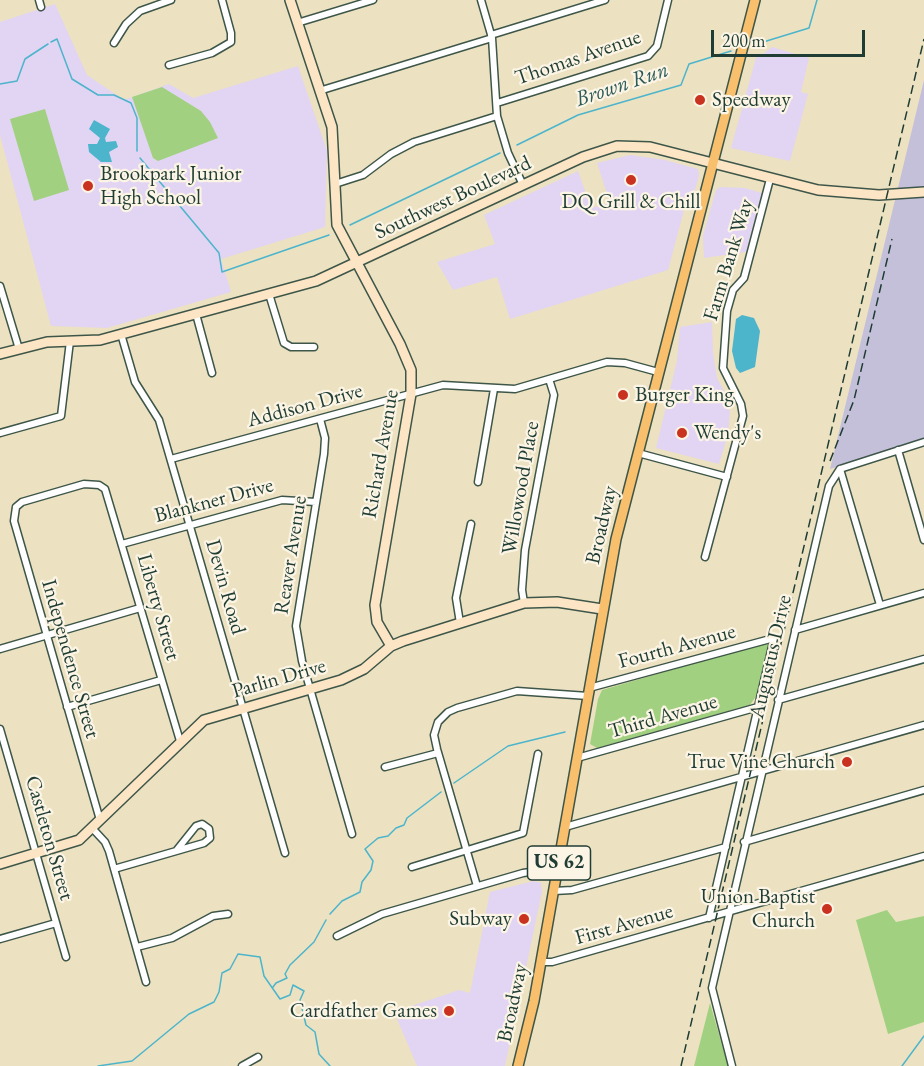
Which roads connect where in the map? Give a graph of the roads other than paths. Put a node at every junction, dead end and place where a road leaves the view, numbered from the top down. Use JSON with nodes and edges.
{"nodes":[{"id":1,"x":171,"y":0,"type":"edge"},
{"id":2,"x":222,"y":0,"type":"edge"},
{"id":3,"x":290,"y":0,"type":"edge"},
{"id":4,"x":373,"y":0,"type":"edge"},
{"id":5,"x":481,"y":0,"type":"edge"},
{"id":6,"x":605,"y":0,"type":"edge"},
{"id":7,"x":668,"y":0,"type":"edge"},
{"id":8,"x":755,"y":0,"type":"edge"},
{"id":9,"x":297,"y":23,"type":"junction"},
{"id":10,"x":491,"y":37,"type":"junction"},
{"id":11,"x":114,"y":43,"type":"dead end"},
{"id":12,"x":169,"y":65,"type":"dead end"},
{"id":13,"x":319,"y":91,"type":"junction"},
{"id":14,"x":497,"y":103,"type":"junction"},
{"id":15,"x":497,"y":116,"type":"junction"},
{"id":16,"x":712,"y":165,"type":"junction"},
{"id":17,"x":770,"y":179,"type":"junction"},
{"id":18,"x":335,"y":184,"type":"junction"},
{"id":19,"x":523,"y":185,"type":"junction"},
{"id":20,"x":924,"y":192,"type":"edge"},
{"id":21,"x":357,"y":263,"type":"junction"},
{"id":22,"x":0,"y":286,"type":"edge"},
{"id":23,"x":269,"y":294,"type":"junction"},
{"id":24,"x":196,"y":314,"type":"junction"},
{"id":25,"x":122,"y":334,"type":"junction"},
{"id":26,"x":70,"y":341,"type":"junction"},
{"id":27,"x":314,"y":346,"type":"dead end"},
{"id":28,"x":19,"y":349,"type":"junction"},
{"id":29,"x":0,"y":354,"type":"edge"},
{"id":30,"x":658,"y":372,"type":"junction"},
{"id":31,"x":212,"y":373,"type":"dead end"},
{"id":32,"x":549,"y":379,"type":"junction"},
{"id":33,"x":494,"y":389,"type":"junction"},
{"id":34,"x":411,"y":394,"type":"junction"},
{"id":35,"x":320,"y":419,"type":"junction"},
{"id":36,"x":0,"y":433,"type":"edge"},
{"id":37,"x":924,"y":442,"type":"edge"},
{"id":38,"x":898,"y":450,"type":"junction"},
{"id":39,"x":638,"y":453,"type":"junction"},
{"id":40,"x":171,"y":459,"type":"junction"},
{"id":41,"x":840,"y":469,"type":"junction"},
{"id":42,"x":727,"y":477,"type":"junction"},
{"id":43,"x":478,"y":482,"type":"dead end"},
{"id":44,"x":316,"y":502,"type":"junction"},
{"id":45,"x":9,"y":504,"type":"dead end"},
{"id":46,"x":16,"y":507,"type":"junction"},
{"id":47,"x":189,"y":524,"type":"junction"},
{"id":48,"x":471,"y":524,"type":"dead end"},
{"id":49,"x":924,"y":540,"type":"edge"},
{"id":50,"x":122,"y":544,"type":"junction"},
{"id":51,"x":705,"y":557,"type":"dead end"},
{"id":52,"x":924,"y":593,"type":"edge"},
{"id":53,"x":524,"y":603,"type":"junction"},
{"id":54,"x":880,"y":605,"type":"junction"},
{"id":55,"x":141,"y":608,"type":"junction"},
{"id":56,"x":602,"y":609,"type":"junction"},
{"id":57,"x":460,"y":623,"type":"junction"},
{"id":58,"x":795,"y":630,"type":"junction"},
{"id":59,"x":46,"y":635,"type":"junction"},
{"id":60,"x":391,"y":646,"type":"junction"},
{"id":61,"x":0,"y":649,"type":"edge"},
{"id":62,"x":924,"y":659,"type":"edge"},
{"id":63,"x":161,"y":680,"type":"junction"},
{"id":64,"x":310,"y":688,"type":"junction"},
{"id":65,"x":588,"y":692,"type":"junction"},
{"id":66,"x":778,"y":700,"type":"junction"},
{"id":67,"x":67,"y":707,"type":"junction"},
{"id":68,"x":758,"y":707,"type":"junction"},
{"id":69,"x":243,"y":708,"type":"junction"},
{"id":70,"x":924,"y":725,"type":"edge"},
{"id":71,"x":0,"y":729,"type":"edge"},
{"id":72,"x":180,"y":741,"type":"junction"},
{"id":73,"x":438,"y":753,"type":"junction"},
{"id":74,"x":538,"y":754,"type":"dead end"},
{"id":75,"x":577,"y":758,"type":"junction"},
{"id":76,"x":385,"y":767,"type":"dead end"},
{"id":77,"x":761,"y":772,"type":"junction"},
{"id":78,"x":742,"y":777,"type":"junction"},
{"id":79,"x":924,"y":790,"type":"edge"},
{"id":80,"x":100,"y":820,"type":"junction"},
{"id":81,"x":565,"y":827,"type":"junction"},
{"id":82,"x":92,"y":828,"type":"junction"},
{"id":83,"x":352,"y":834,"type":"dead end"},
{"id":84,"x":744,"y":842,"type":"junction"},
{"id":85,"x":726,"y":847,"type":"junction"},
{"id":86,"x":176,"y":851,"type":"junction"},
{"id":87,"x":466,"y":851,"type":"junction"},
{"id":88,"x":36,"y":853,"type":"junction"},
{"id":89,"x":285,"y":853,"type":"dead end"},
{"id":90,"x":924,"y":856,"type":"edge"},
{"id":91,"x":0,"y":864,"type":"edge"},
{"id":92,"x":412,"y":867,"type":"dead end"},
{"id":93,"x":114,"y":869,"type":"junction"},
{"id":94,"x":556,"y":874,"type":"junction"},
{"id":95,"x":477,"y":886,"type":"junction"},
{"id":96,"x":554,"y":891,"type":"junction"},
{"id":97,"x":729,"y":912,"type":"junction"},
{"id":98,"x":228,"y":914,"type":"dead end"},
{"id":99,"x":709,"y":918,"type":"junction"},
{"id":100,"x":56,"y":923,"type":"junction"},
{"id":101,"x":337,"y":936,"type":"dead end"},
{"id":102,"x":0,"y":939,"type":"edge"},
{"id":103,"x":137,"y":947,"type":"junction"},
{"id":104,"x":66,"y":957,"type":"dead end"},
{"id":105,"x":541,"y":962,"type":"junction"},
{"id":106,"x":146,"y":982,"type":"dead end"},
{"id":107,"x":258,"y":1057,"type":"dead end"},
{"id":108,"x":242,"y":1066,"type":"edge"},
{"id":109,"x":518,"y":1066,"type":"edge"},
{"id":110,"x":732,"y":1066,"type":"edge"}],
"edges":[{"from":1,"to":11,"type":"street"},
{"from":2,"to":12,"type":"street"},
{"from":3,"to":9,"type":"street","name":"Richard Avenue"},
{"from":4,"to":9,"type":"street"},
{"from":5,"to":10,"type":"street"},
{"from":6,"to":10,"type":"street"},
{"from":7,"to":14,"type":"street","name":"Thomas Avenue"},
{"from":8,"to":16,"type":"main road","name":"Broadway","number":"US 62"},
{"from":9,"to":13,"type":"street","name":"Richard Avenue"},
{"from":10,"to":13,"type":"street"},
{"from":10,"to":14,"type":"street"},
{"from":13,"to":18,"type":"street","name":"Richard Avenue"},
{"from":14,"to":15,"type":"street"},
{"from":15,"to":18,"type":"street"},
{"from":15,"to":19,"type":"street"},
{"from":16,"to":17,"type":"street","name":"Southwest Boulevard"},
{"from":16,"to":19,"type":"street","name":"Southwest Boulevard"},
{"from":16,"to":30,"type":"main road","name":"Broadway","number":"US 62"},
{"from":17,"to":20,"type":"street","name":"Southwest Boulevard"},
{"from":17,"to":42,"type":"street","name":"Farm Bank Way"},
{"from":18,"to":21,"type":"street","name":"Richard Avenue"},
{"from":19,"to":21,"type":"street","name":"Southwest Boulevard"},
{"from":21,"to":23,"type":"street","name":"Southwest Boulevard"},
{"from":21,"to":34,"type":"street","name":"Richard Avenue"},
{"from":22,"to":28,"type":"street"},
{"from":23,"to":24,"type":"street","name":"Southwest Boulevard"},
{"from":23,"to":27,"type":"street"},
{"from":24,"to":25,"type":"street","name":"Southwest Boulevard"},
{"from":24,"to":31,"type":"street"},
{"from":25,"to":26,"type":"street","name":"Southwest Boulevard"},
{"from":25,"to":40,"type":"street","name":"Devin Road"},
{"from":26,"to":28,"type":"street","name":"Southwest Boulevard"},
{"from":26,"to":36,"type":"street"},
{"from":28,"to":29,"type":"street","name":"Southwest Boulevard"},
{"from":30,"to":32,"type":"street","name":"Addison Drive"},
{"from":30,"to":39,"type":"main road","name":"Broadway","number":"US 62"},
{"from":32,"to":33,"type":"street","name":"Addison Drive"},
{"from":32,"to":53,"type":"street","name":"Willowood Place"},
{"from":33,"to":34,"type":"street","name":"Addison Drive"},
{"from":33,"to":43,"type":"street"},
{"from":34,"to":35,"type":"street","name":"Addison Drive"},
{"from":34,"to":60,"type":"street","name":"Richard Avenue"},
{"from":35,"to":40,"type":"street","name":"Addison Drive"},
{"from":35,"to":44,"type":"street","name":"Reaver Avenue"},
{"from":37,"to":38,"type":"street"},
{"from":38,"to":41,"type":"street"},
{"from":38,"to":49,"type":"street"},
{"from":39,"to":42,"type":"street"},
{"from":39,"to":56,"type":"main road","name":"Broadway","number":"US 62"},
{"from":40,"to":47,"type":"street","name":"Devin Road"},
{"from":41,"to":54,"type":"street"},
{"from":41,"to":58,"type":"street","name":"Augustus Drive"},
{"from":42,"to":51,"type":"street","name":"Farm Bank Way"},
{"from":44,"to":47,"type":"street","name":"Blankner Drive"},
{"from":44,"to":64,"type":"street","name":"Reaver Avenue"},
{"from":45,"to":46,"type":"street"},
{"from":46,"to":50,"type":"street","name":"Liberty Street"},
{"from":46,"to":59,"type":"street","name":"Independence Street"},
{"from":47,"to":50,"type":"street","name":"Blankner Drive"},
{"from":47,"to":69,"type":"street","name":"Devin Road"},
{"from":48,"to":57,"type":"street"},
{"from":50,"to":55,"type":"street","name":"Liberty Street"},
{"from":52,"to":54,"type":"street"},
{"from":53,"to":56,"type":"street","name":"Parlin Drive"},
{"from":53,"to":57,"type":"street","name":"Parlin Drive"},
{"from":54,"to":58,"type":"street"},
{"from":55,"to":59,"type":"street"},
{"from":55,"to":63,"type":"street","name":"Liberty Street"},
{"from":56,"to":65,"type":"main road","name":"Broadway","number":"US 62"},
{"from":57,"to":60,"type":"street","name":"Parlin Drive"},
{"from":58,"to":66,"type":"street","name":"Augustus Drive"},
{"from":59,"to":61,"type":"street"},
{"from":59,"to":67,"type":"street","name":"Independence Street"},
{"from":60,"to":64,"type":"street","name":"Parlin Drive"},
{"from":62,"to":66,"type":"street"},
{"from":63,"to":67,"type":"street"},
{"from":63,"to":72,"type":"street","name":"Liberty Street"},
{"from":64,"to":69,"type":"street","name":"Parlin Drive"},
{"from":64,"to":83,"type":"street","name":"Reaver Avenue"},
{"from":65,"to":68,"type":"street","name":"Fourth Avenue"},
{"from":65,"to":73,"type":"street","name":"Fourth Avenue"},
{"from":65,"to":75,"type":"main road","name":"Broadway","number":"US 62"},
{"from":66,"to":77,"type":"street","name":"Augustus Drive"},
{"from":67,"to":80,"type":"street","name":"Independence Street"},
{"from":68,"to":75,"type":"street","name":"Third Avenue"},
{"from":68,"to":78,"type":"street"},
{"from":69,"to":72,"type":"street","name":"Parlin Drive"},
{"from":69,"to":89,"type":"street","name":"Devin Road"},
{"from":70,"to":77,"type":"street"},
{"from":71,"to":88,"type":"street","name":"Castleton Street"},
{"from":72,"to":80,"type":"street","name":"Parlin Drive"},
{"from":73,"to":76,"type":"street"},
{"from":73,"to":87,"type":"street"},
{"from":74,"to":87,"type":"street"},
{"from":75,"to":81,"type":"main road","name":"Broadway","number":"US 62"},
{"from":77,"to":78,"type":"street"},
{"from":77,"to":84,"type":"street","name":"Augustus Drive"},
{"from":78,"to":81,"type":"street"},
{"from":78,"to":85,"type":"street"},
{"from":79,"to":84,"type":"street"},
{"from":80,"to":82,"type":"street","name":"Parlin Drive"},
{"from":81,"to":94,"type":"main road","name":"Broadway","number":"US 62"},
{"from":82,"to":88,"type":"street","name":"Parlin Drive"},
{"from":82,"to":93,"type":"street"},
{"from":84,"to":97,"type":"street","name":"Augustus Drive"},
{"from":85,"to":96,"type":"street"},
{"from":85,"to":99,"type":"street"},
{"from":86,"to":86,"type":"street"},
{"from":86,"to":93,"type":"street"},
{"from":87,"to":92,"type":"street"},
{"from":87,"to":95,"type":"street"},
{"from":88,"to":91,"type":"street","name":"Parlin Drive"},
{"from":88,"to":100,"type":"street","name":"Castleton Street"},
{"from":90,"to":97,"type":"street","name":"First Avenue"},
{"from":93,"to":103,"type":"street"},
{"from":94,"to":95,"type":"street"},
{"from":94,"to":96,"type":"main road","name":"Broadway","number":"US 62"},
{"from":95,"to":101,"type":"street"},
{"from":96,"to":105,"type":"main road","name":"Broadway","number":"US 62"},
{"from":97,"to":99,"type":"street","name":"First Avenue"},
{"from":97,"to":110,"type":"street","name":"Augustus Drive"},
{"from":98,"to":103,"type":"street"},
{"from":99,"to":105,"type":"street","name":"First Avenue"},
{"from":100,"to":102,"type":"street"},
{"from":100,"to":104,"type":"street","name":"Castleton Street"},
{"from":103,"to":106,"type":"street"},
{"from":105,"to":109,"type":"main road","name":"Broadway","number":"US 62"},
{"from":107,"to":108,"type":"street"}]}
